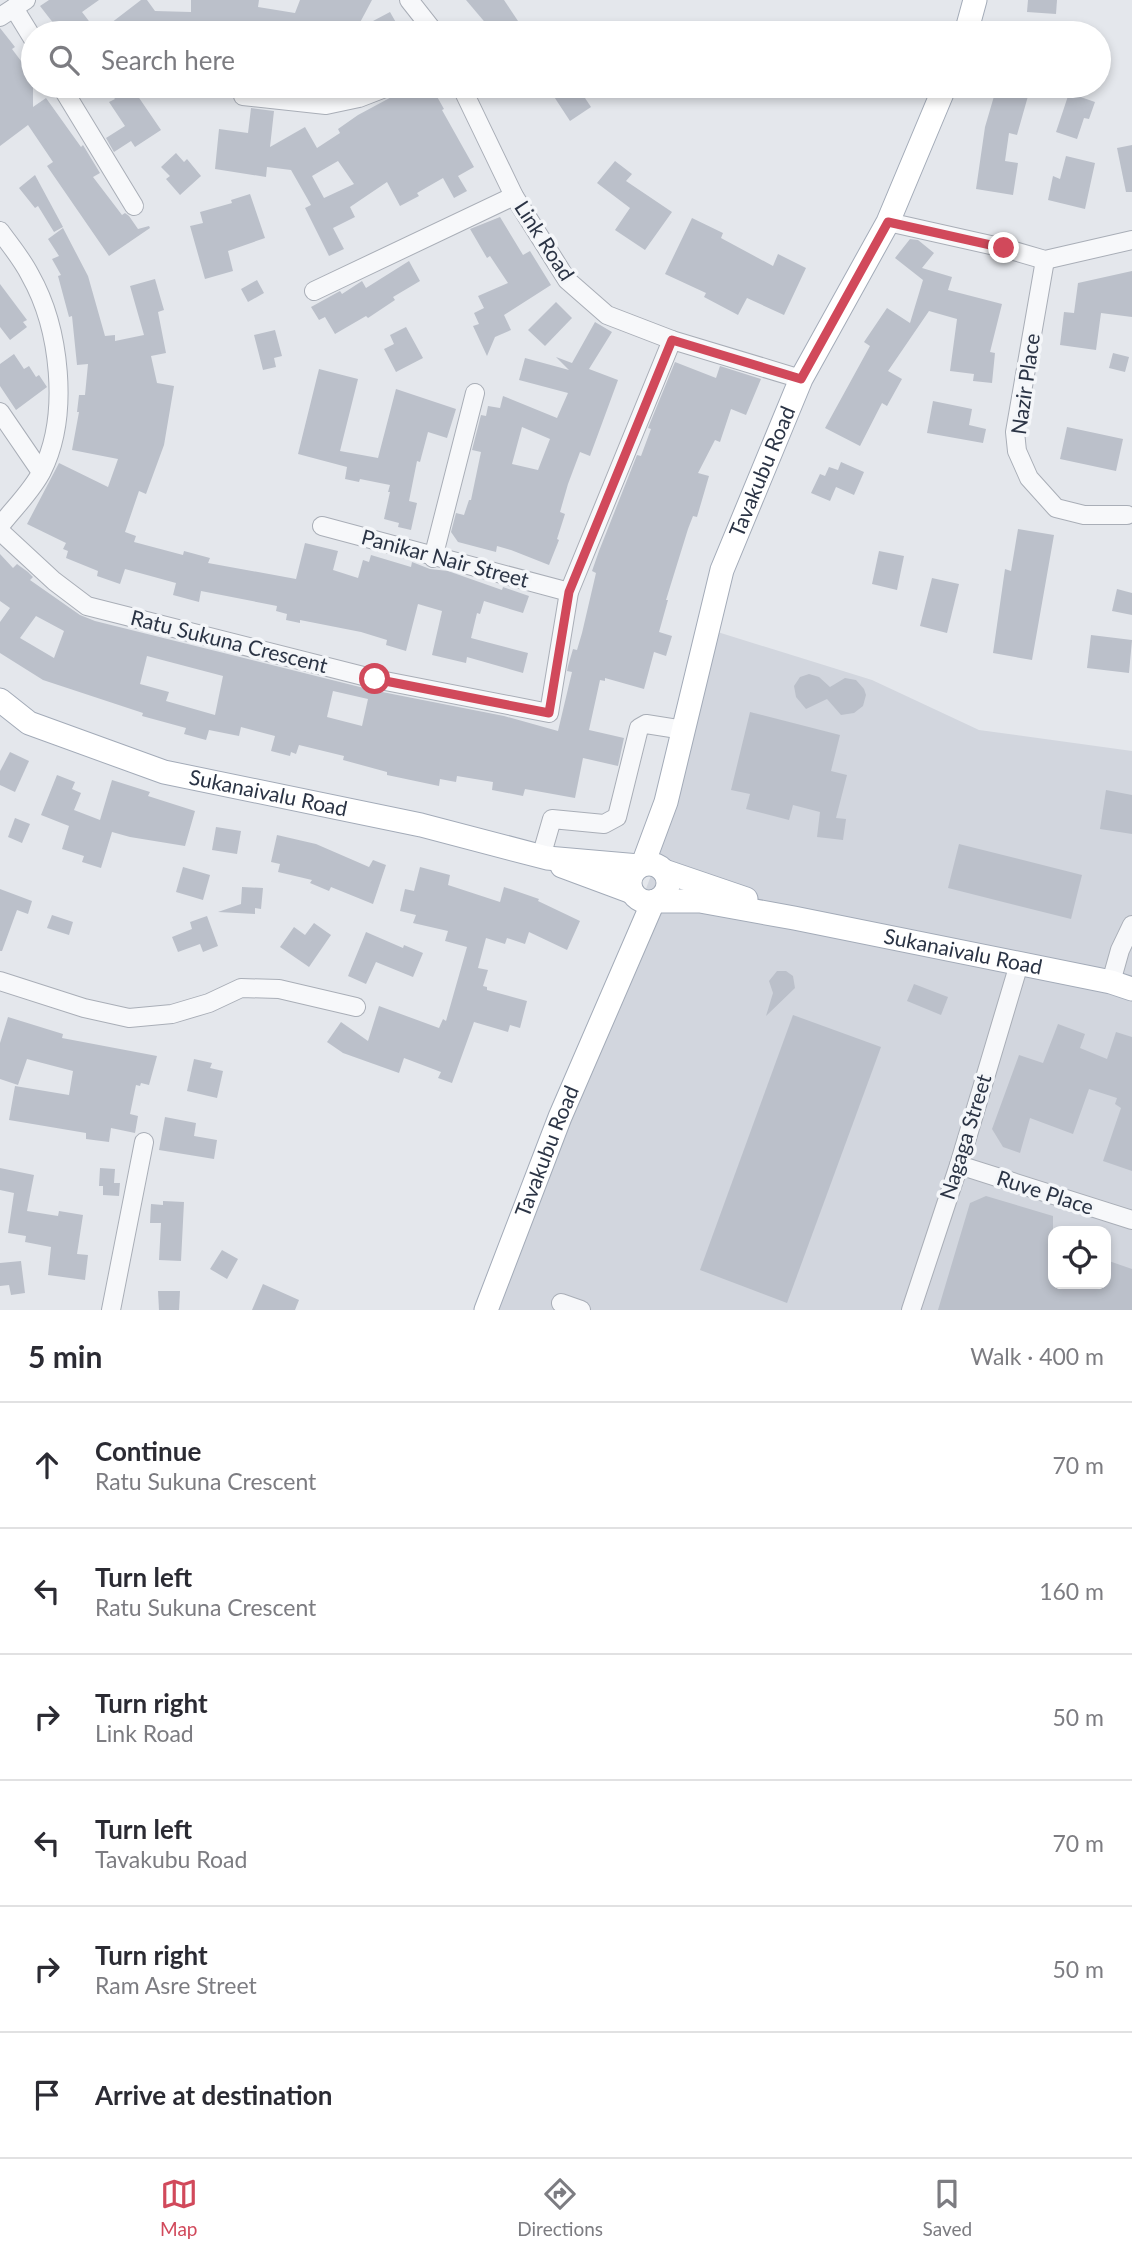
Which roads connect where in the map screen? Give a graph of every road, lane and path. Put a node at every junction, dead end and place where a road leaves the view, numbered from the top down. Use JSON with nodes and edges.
{"nodes":[{"id":1,"x":409,"y":0,"type":"edge"},
{"id":2,"x":975,"y":0,"type":"edge"},
{"id":3,"x":426,"y":21,"type":"edge"},
{"id":4,"x":969,"y":21,"type":"edge"},
{"id":5,"x":68,"y":98,"type":"edge"},
{"id":6,"x":261,"y":98,"type":"edge"},
{"id":7,"x":359,"y":98,"type":"edge"},
{"id":8,"x":467,"y":98,"type":"edge"},
{"id":9,"x":940,"y":98,"type":"edge"},
{"id":10,"x":514,"y":195,"type":"junction"},
{"id":11,"x":134,"y":206,"type":"dead end"},
{"id":12,"x":888,"y":222,"type":"junction"},
{"id":13,"x":0,"y":231,"type":"edge"},
{"id":14,"x":1132,"y":240,"type":"edge"},
{"id":15,"x":1045,"y":260,"type":"junction"},
{"id":16,"x":314,"y":291,"type":"dead end"},
{"id":17,"x":672,"y":340,"type":"junction"},
{"id":18,"x":801,"y":379,"type":"junction"},
{"id":19,"x":475,"y":393,"type":"dead end"},
{"id":20,"x":0,"y":412,"type":"edge"},
{"id":21,"x":41,"y":472,"type":"junction"},
{"id":22,"x":1127,"y":516,"type":"dead end"},
{"id":23,"x":322,"y":526,"type":"dead end"},
{"id":24,"x":0,"y":528,"type":"edge"},
{"id":25,"x":433,"y":558,"type":"junction"},
{"id":26,"x":569,"y":592,"type":"junction"},
{"id":27,"x":0,"y":700,"type":"edge"},
{"id":28,"x":684,"y":730,"type":"junction"},
{"id":29,"x":544,"y":857,"type":"junction"},
{"id":30,"x":652,"y":868,"type":"junction"},
{"id":31,"x":643,"y":897,"type":"junction"},
{"id":32,"x":794,"y":918,"type":"junction"},
{"id":33,"x":1132,"y":925,"type":"edge"},
{"id":34,"x":1019,"y":964,"type":"junction"},
{"id":35,"x":0,"y":981,"type":"edge"},
{"id":36,"x":1122,"y":986,"type":"edge"},
{"id":37,"x":356,"y":1007,"type":"dead end"},
{"id":38,"x":144,"y":1142,"type":"dead end"},
{"id":39,"x":959,"y":1165,"type":"junction"},
{"id":40,"x":1132,"y":1220,"type":"edge"},
{"id":41,"x":561,"y":1303,"type":"dead end"},
{"id":42,"x":111,"y":1310,"type":"edge"},
{"id":43,"x":486,"y":1310,"type":"edge"},
{"id":44,"x":581,"y":1310,"type":"edge"},
{"id":45,"x":911,"y":1310,"type":"edge"}],
"edges":[{"from":1,"to":3,"type":"street"},
{"from":2,"to":4,"type":"main road"},
{"from":5,"to":11,"type":"street"},
{"from":6,"to":7,"type":"street"},
{"from":8,"to":10,"type":"street","name":"Link Road"},
{"from":9,"to":12,"type":"main road","name":"Tavakubu Road"},
{"from":10,"to":16,"type":"street"},
{"from":10,"to":17,"type":"street","name":"Link Road"},
{"from":12,"to":15,"type":"street"},
{"from":12,"to":18,"type":"main road","name":"Tavakubu Road"},
{"from":13,"to":21,"type":"street"},
{"from":14,"to":15,"type":"street"},
{"from":15,"to":22,"type":"street","name":"Nazir Place"},
{"from":17,"to":18,"type":"street","name":"Link Road"},
{"from":17,"to":26,"type":"street","name":"Ratu Sukuna Crescent"},
{"from":18,"to":28,"type":"main road","name":"Tavakubu Road"},
{"from":19,"to":25,"type":"street"},
{"from":20,"to":21,"type":"street"},
{"from":21,"to":24,"type":"street"},
{"from":23,"to":25,"type":"street","name":"Panikar Nair Street"},
{"from":24,"to":26,"type":"street","name":"Ratu Sukuna Crescent"},
{"from":25,"to":26,"type":"street","name":"Panikar Nair Street"},
{"from":27,"to":29,"type":"main road","name":"Sukanaivalu Road"},
{"from":28,"to":29,"type":"street"},
{"from":28,"to":30,"type":"main road","name":"Tavakubu Road"},
{"from":29,"to":30,"type":"main road","name":"Sukanaivalu Road"},
{"from":29,"to":31,"type":"main road","name":"Sukanaivalu Road"},
{"from":30,"to":31,"type":"main road"},
{"from":30,"to":31,"type":"main road"},
{"from":30,"to":32,"type":"main road","name":"Sukanaivalu Road"},
{"from":31,"to":32,"type":"main road","name":"Sukanaivalu Road"},
{"from":31,"to":43,"type":"main road","name":"Tavakubu Road"},
{"from":32,"to":34,"type":"main road","name":"Sukanaivalu Road"},
{"from":33,"to":36,"type":"street"},
{"from":34,"to":36,"type":"main road","name":"Sukanaivalu Road"},
{"from":34,"to":39,"type":"street","name":"Nagaga Street"},
{"from":35,"to":37,"type":"street"},
{"from":38,"to":42,"type":"street"},
{"from":39,"to":40,"type":"street","name":"Ruve Place"},
{"from":39,"to":45,"type":"street","name":"Nagaga Street"},
{"from":41,"to":44,"type":"street"}]}
